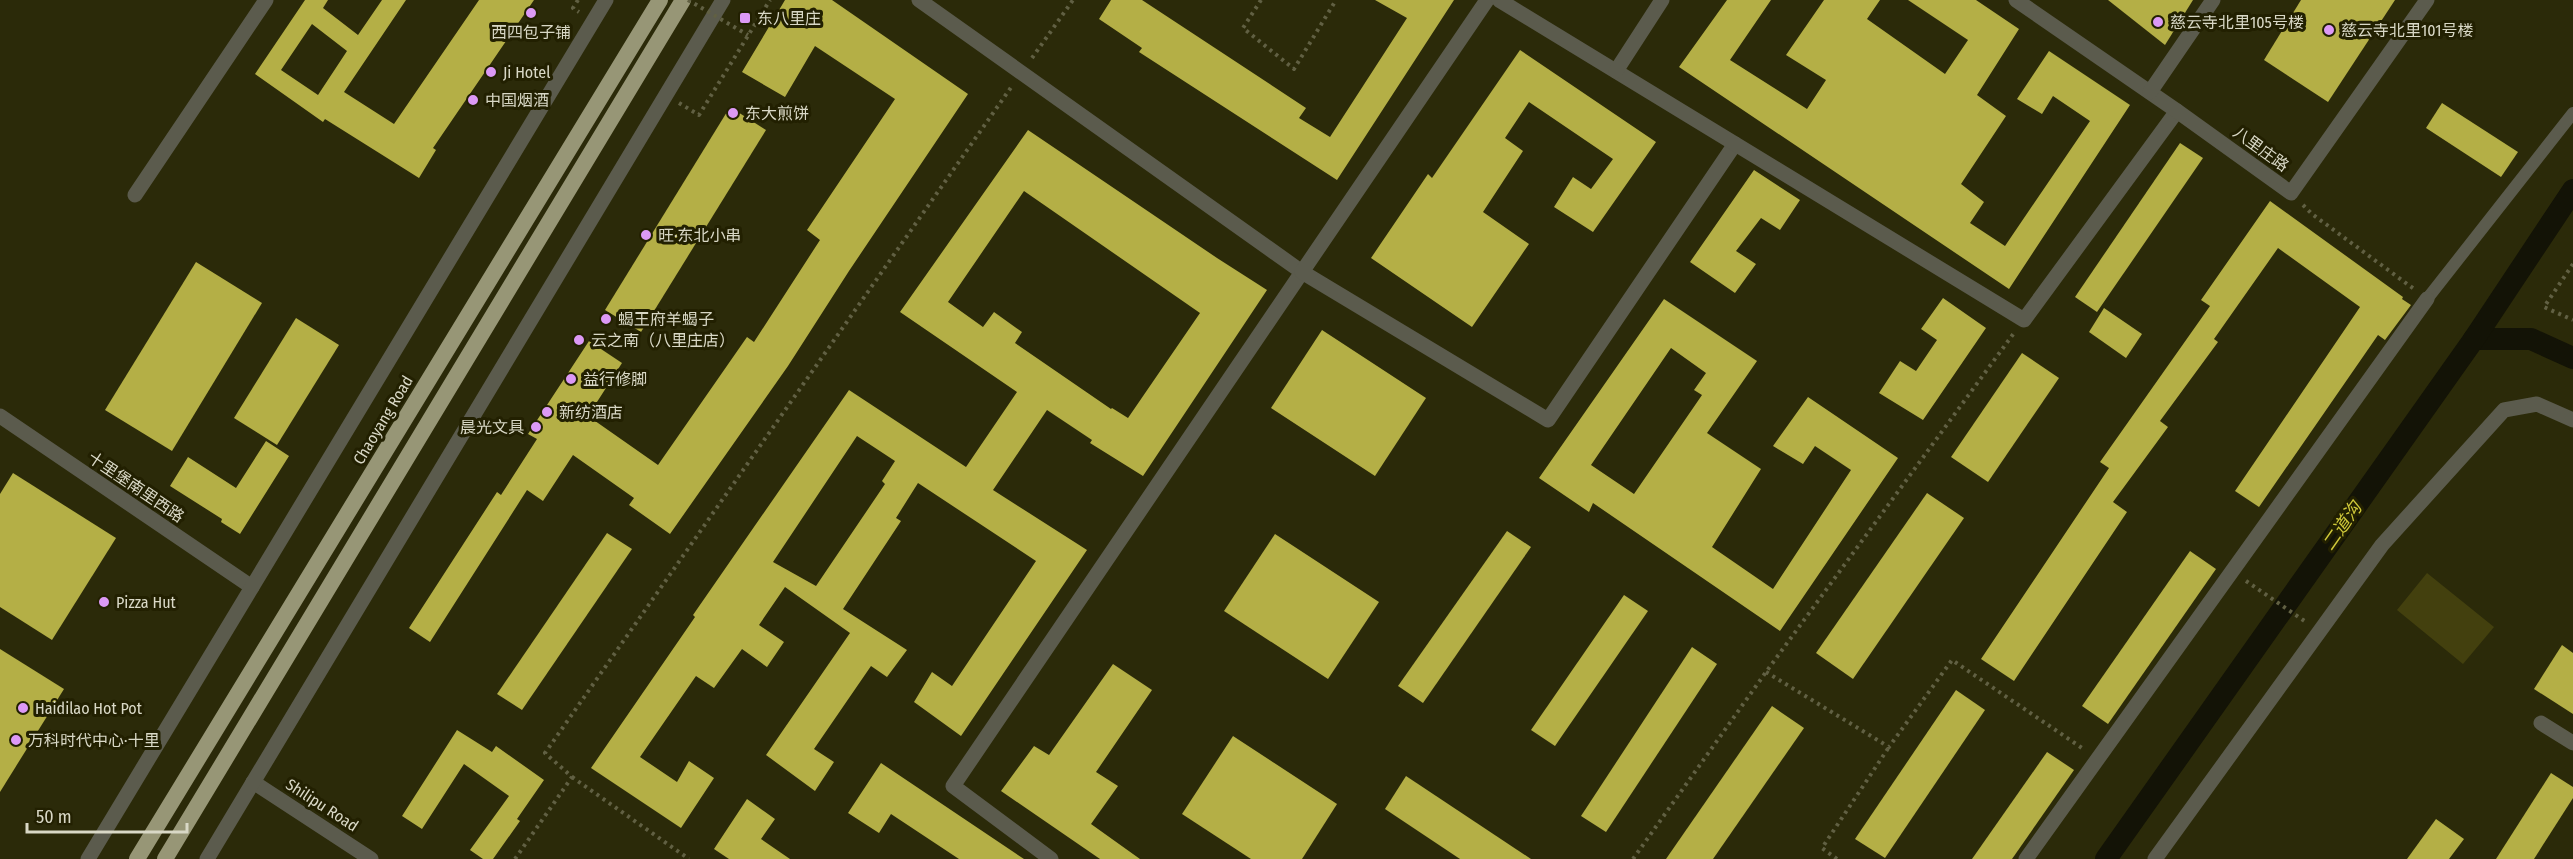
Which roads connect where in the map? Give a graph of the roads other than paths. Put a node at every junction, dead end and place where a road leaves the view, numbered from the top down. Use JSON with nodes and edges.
{"nodes":[{"id":1,"x":266,"y":0,"type":"edge"},
{"id":2,"x":606,"y":0,"type":"edge"},
{"id":3,"x":660,"y":0,"type":"edge"},
{"id":4,"x":686,"y":0,"type":"edge"},
{"id":5,"x":723,"y":0,"type":"edge"},
{"id":6,"x":919,"y":0,"type":"edge"},
{"id":7,"x":1487,"y":0,"type":"edge"},
{"id":8,"x":1499,"y":0,"type":"edge"},
{"id":9,"x":1662,"y":0,"type":"edge"},
{"id":10,"x":2016,"y":0,"type":"edge"},
{"id":11,"x":2213,"y":0,"type":"edge"},
{"id":12,"x":2427,"y":0,"type":"edge"},
{"id":13,"x":1616,"y":71,"type":"junction"},
{"id":14,"x":2150,"y":92,"type":"junction"},
{"id":15,"x":2177,"y":111,"type":"junction"},
{"id":16,"x":2573,"y":113,"type":"edge"},
{"id":17,"x":1735,"y":144,"type":"junction"},
{"id":18,"x":135,"y":195,"type":"dead end"},
{"id":19,"x":1302,"y":272,"type":"junction"},
{"id":20,"x":2427,"y":299,"type":"joint"},
{"id":21,"x":0,"y":416,"type":"edge"},
{"id":22,"x":2573,"y":420,"type":"edge"},
{"id":23,"x":252,"y":587,"type":"junction"},
{"id":24,"x":2541,"y":723,"type":"dead end"},
{"id":25,"x":2573,"y":743,"type":"edge"},
{"id":26,"x":253,"y":782,"type":"junction"},
{"id":27,"x":88,"y":859,"type":"edge"},
{"id":28,"x":137,"y":859,"type":"edge"},
{"id":29,"x":165,"y":859,"type":"edge"},
{"id":30,"x":207,"y":859,"type":"edge"},
{"id":31,"x":371,"y":859,"type":"edge"},
{"id":32,"x":1051,"y":859,"type":"edge"},
{"id":33,"x":2026,"y":859,"type":"edge"},
{"id":34,"x":2155,"y":859,"type":"edge"}],
"edges":[{"from":1,"to":18,"type":"street"},
{"from":2,"to":23,"type":"street","name":"Chaoyang Road"},
{"from":3,"to":28,"type":"highway","name":"Chaoyang Road"},
{"from":4,"to":29,"type":"highway"},
{"from":5,"to":26,"type":"street"},
{"from":6,"to":19,"type":"street"},
{"from":7,"to":19,"type":"street"},
{"from":8,"to":13,"type":"street"},
{"from":9,"to":13,"type":"street"},
{"from":10,"to":14,"type":"street","name":"八里庄路"},
{"from":11,"to":14,"type":"street"},
{"from":12,"to":15,"type":"street","name":"八里庄路"},
{"from":13,"to":17,"type":"street"},
{"from":14,"to":15,"type":"street","name":"八里庄路"},
{"from":15,"to":17,"type":"street"},
{"from":16,"to":20,"type":"lane"},
{"from":17,"to":19,"type":"street"},
{"from":19,"to":32,"type":"street"},
{"from":20,"to":33,"type":"street"},
{"from":21,"to":23,"type":"street","name":"十里堡南里西路"},
{"from":22,"to":34,"type":"street"},
{"from":23,"to":27,"type":"street","name":"Chaoyang Road"},
{"from":24,"to":25,"type":"street"},
{"from":26,"to":30,"type":"street"},
{"from":26,"to":31,"type":"street","name":"Shilipu Road"}]}
